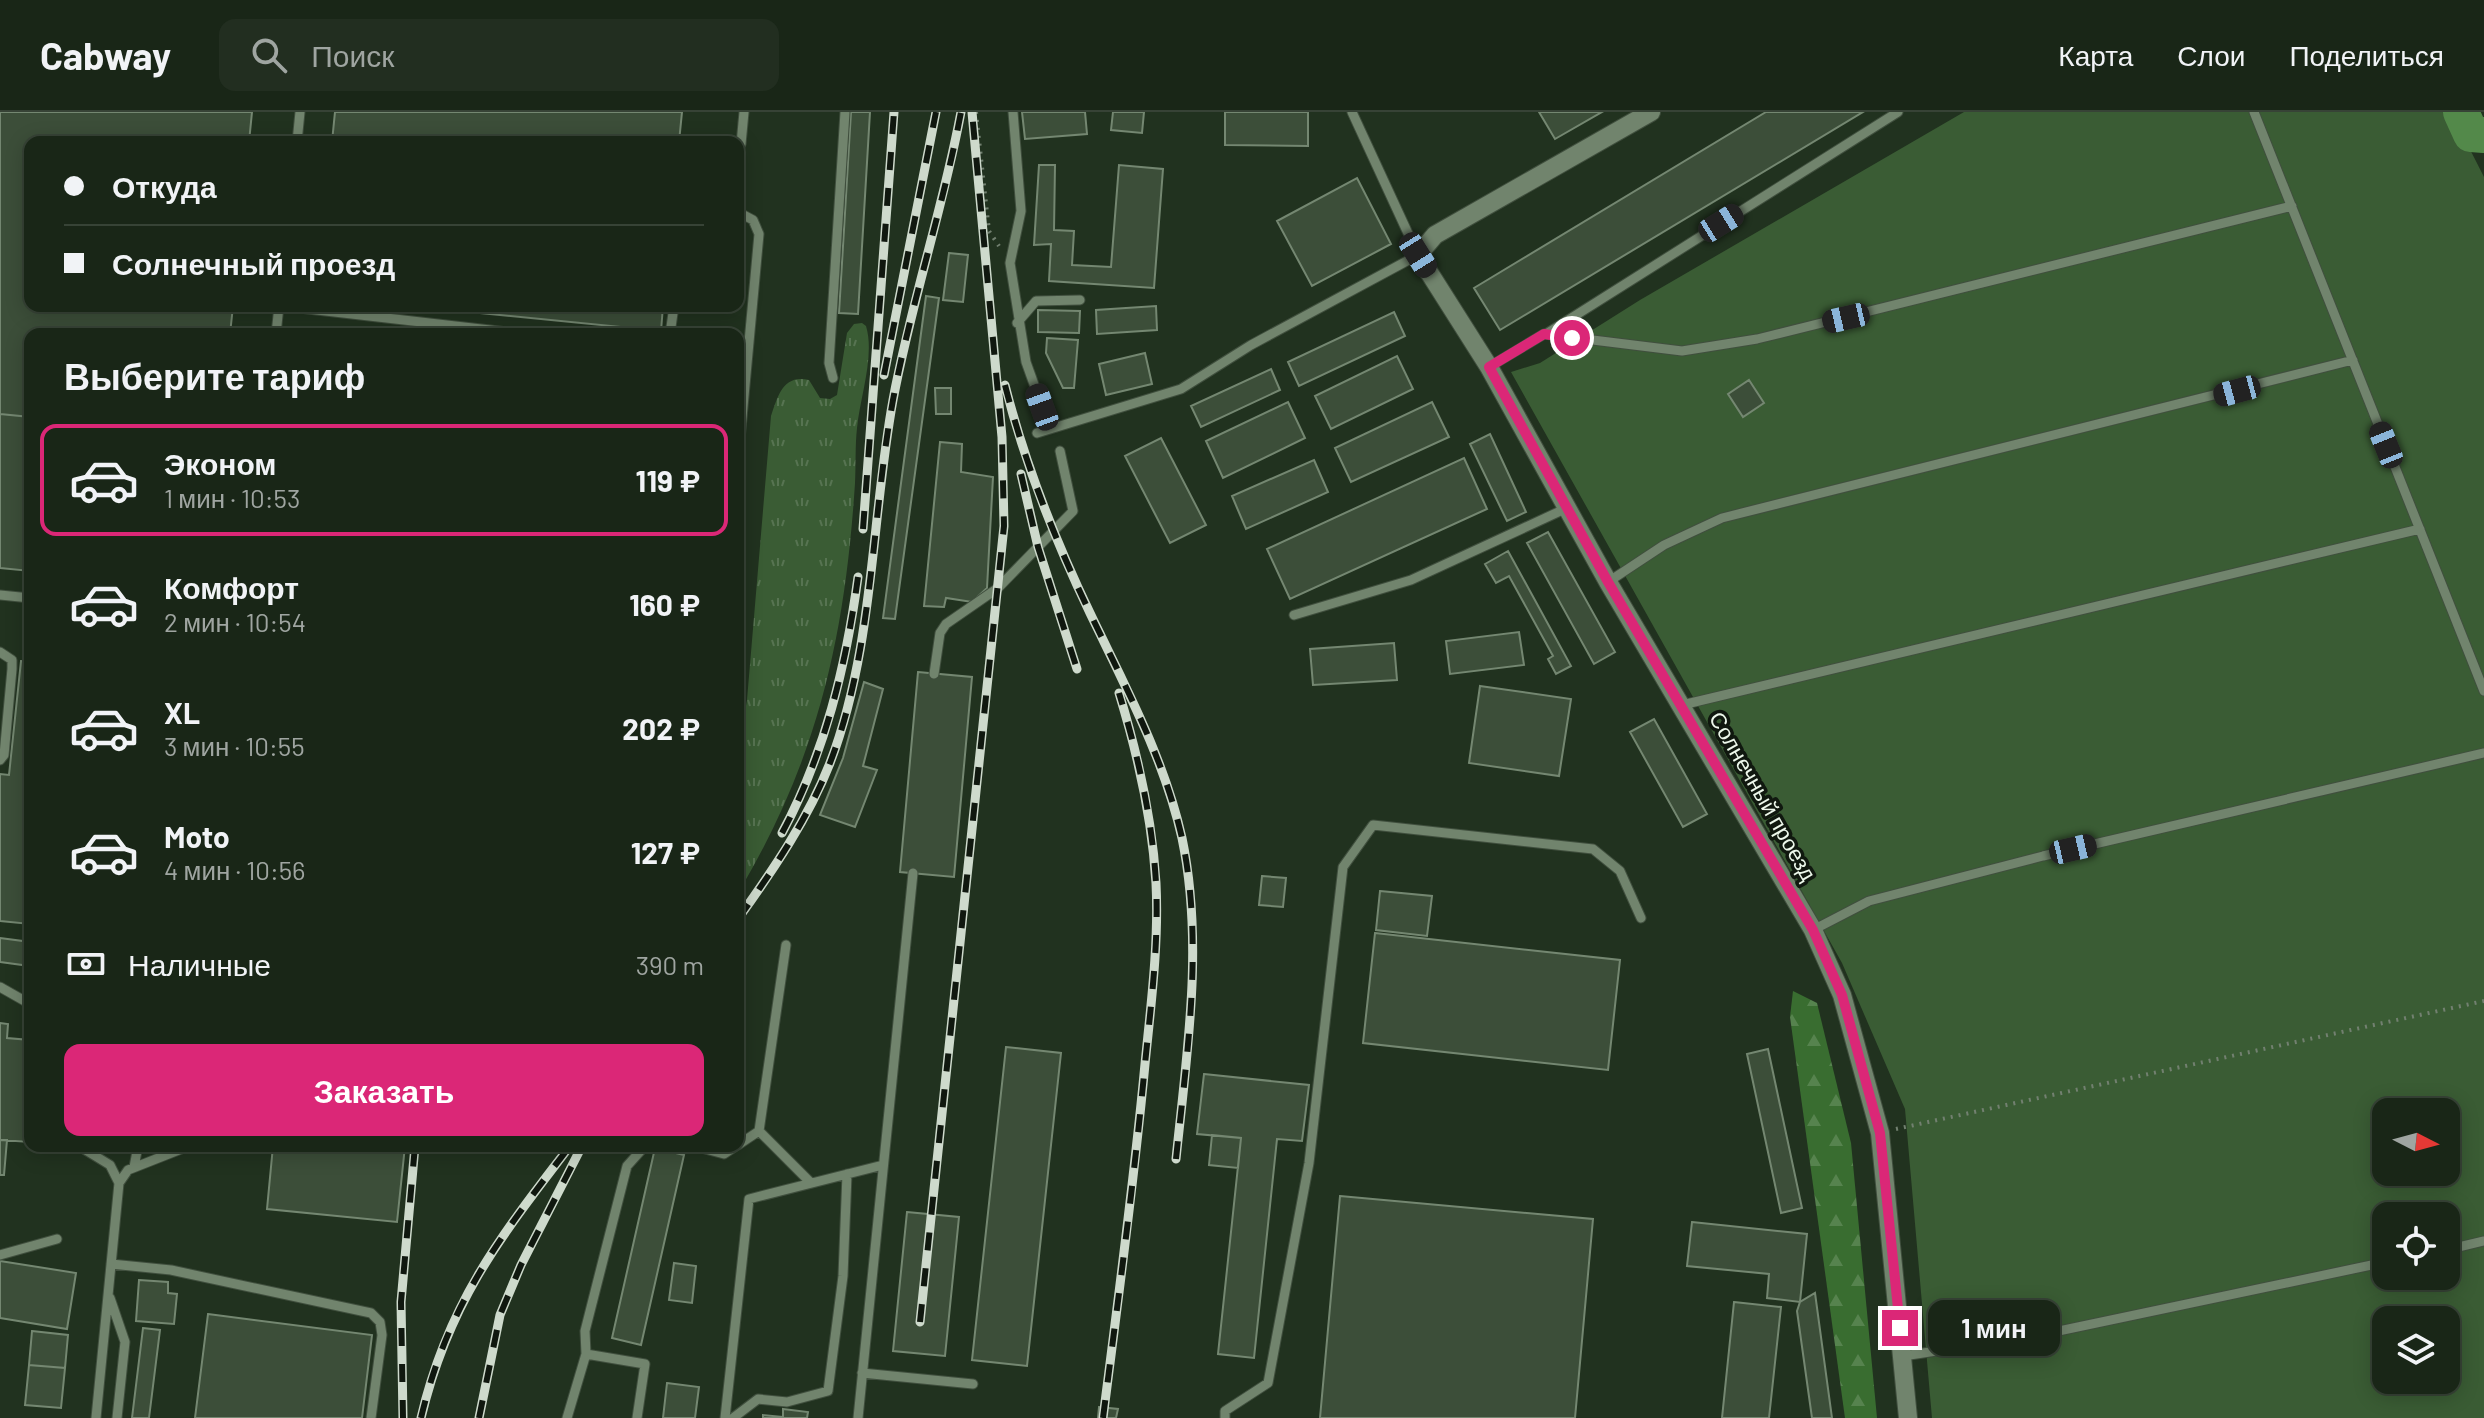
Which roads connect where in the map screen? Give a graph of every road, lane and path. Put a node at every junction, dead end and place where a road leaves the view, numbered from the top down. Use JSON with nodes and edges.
{"nodes":[{"id":1,"x":300,"y":112,"type":"edge"},
{"id":2,"x":744,"y":112,"type":"edge"},
{"id":3,"x":845,"y":112,"type":"edge"},
{"id":4,"x":976,"y":112,"type":"edge"},
{"id":5,"x":1013,"y":112,"type":"edge"},
{"id":6,"x":1352,"y":112,"type":"edge"},
{"id":7,"x":1651,"y":112,"type":"edge"},
{"id":8,"x":1898,"y":112,"type":"edge"},
{"id":9,"x":2254,"y":112,"type":"edge"},
{"id":10,"x":298,"y":136,"type":"edge"},
{"id":11,"x":742,"y":136,"type":"edge"},
{"id":12,"x":2292,"y":206,"type":"junction"},
{"id":13,"x":744,"y":215,"type":"edge"},
{"id":14,"x":1418,"y":255,"type":"junction"},
{"id":15,"x":1010,"y":263,"type":"junction"},
{"id":16,"x":1080,"y":300,"type":"dead end"},
{"id":17,"x":335,"y":312,"type":"edge"},
{"id":18,"x":1017,"y":323,"type":"junction"},
{"id":19,"x":480,"y":328,"type":"edge"},
{"id":20,"x":1544,"y":334,"type":"junction"},
{"id":21,"x":2353,"y":360,"type":"junction"},
{"id":22,"x":1489,"y":367,"type":"junction"},
{"id":23,"x":833,"y":378,"type":"dead end"},
{"id":24,"x":744,"y":396,"type":"edge"},
{"id":25,"x":1050,"y":429,"type":"junction"},
{"id":26,"x":1037,"y":433,"type":"dead end"},
{"id":27,"x":1060,"y":451,"type":"dead end"},
{"id":28,"x":1567,"y":508,"type":"junction"},
{"id":29,"x":2420,"y":529,"type":"junction"},
{"id":30,"x":1608,"y":582,"type":"junction"},
{"id":31,"x":0,"y":595,"type":"edge"},
{"id":32,"x":24,"y":597,"type":"edge"},
{"id":33,"x":1294,"y":615,"type":"dead end"},
{"id":34,"x":0,"y":652,"type":"edge"},
{"id":35,"x":934,"y":674,"type":"dead end"},
{"id":36,"x":2484,"y":691,"type":"edge"},
{"id":37,"x":1682,"y":705,"type":"junction"},
{"id":38,"x":2484,"y":753,"type":"edge"},
{"id":39,"x":0,"y":760,"type":"edge"},
{"id":40,"x":913,"y":873,"type":"dead end"},
{"id":41,"x":1641,"y":918,"type":"dead end"},
{"id":42,"x":1813,"y":930,"type":"junction"},
{"id":43,"x":786,"y":945,"type":"dead end"},
{"id":44,"x":0,"y":987,"type":"edge"},
{"id":45,"x":24,"y":1001,"type":"edge"},
{"id":46,"x":2484,"y":1001,"type":"edge"},
{"id":47,"x":759,"y":1131,"type":"junction"},
{"id":48,"x":1880,"y":1133,"type":"junction"},
{"id":49,"x":744,"y":1141,"type":"edge"},
{"id":50,"x":89,"y":1152,"type":"edge"},
{"id":51,"x":137,"y":1152,"type":"edge"},
{"id":52,"x":173,"y":1152,"type":"edge"},
{"id":53,"x":640,"y":1152,"type":"edge"},
{"id":54,"x":883,"y":1165,"type":"junction"},
{"id":55,"x":134,"y":1167,"type":"junction"},
{"id":56,"x":847,"y":1174,"type":"junction"},
{"id":57,"x":119,"y":1183,"type":"junction"},
{"id":58,"x":811,"y":1183,"type":"junction"},
{"id":59,"x":57,"y":1239,"type":"dead end"},
{"id":60,"x":2484,"y":1241,"type":"edge"},
{"id":61,"x":2460,"y":1247,"type":"edge"},
{"id":62,"x":0,"y":1255,"type":"edge"},
{"id":63,"x":111,"y":1264,"type":"junction"},
{"id":64,"x":2372,"y":1265,"type":"edge"},
{"id":65,"x":108,"y":1295,"type":"junction"},
{"id":66,"x":586,"y":1354,"type":"junction"},
{"id":67,"x":1903,"y":1356,"type":"junction"},
{"id":68,"x":862,"y":1373,"type":"junction"},
{"id":69,"x":973,"y":1384,"type":"dead end"},
{"id":70,"x":96,"y":1418,"type":"edge"},
{"id":71,"x":117,"y":1418,"type":"edge"},
{"id":72,"x":371,"y":1418,"type":"edge"},
{"id":73,"x":567,"y":1418,"type":"edge"},
{"id":74,"x":637,"y":1418,"type":"edge"},
{"id":75,"x":725,"y":1418,"type":"edge"},
{"id":76,"x":733,"y":1418,"type":"edge"},
{"id":77,"x":858,"y":1418,"type":"edge"},
{"id":78,"x":1225,"y":1418,"type":"edge"},
{"id":79,"x":1908,"y":1418,"type":"edge"}],
"edges":[{"from":1,"to":10,"type":"lane"},
{"from":2,"to":11,"type":"lane"},
{"from":3,"to":23,"type":"lane"},
{"from":4,"to":15,"type":"path"},
{"from":5,"to":15,"type":"lane"},
{"from":6,"to":14,"type":"lane"},
{"from":7,"to":14,"type":"street"},
{"from":8,"to":20,"type":"lane"},
{"from":9,"to":12,"type":"lane"},
{"from":12,"to":20,"type":"lane"},
{"from":12,"to":21,"type":"lane"},
{"from":13,"to":24,"type":"lane"},
{"from":14,"to":22,"type":"street","name":"Солнечный проезд"},
{"from":14,"to":25,"type":"lane"},
{"from":15,"to":18,"type":"lane"},
{"from":16,"to":18,"type":"lane"},
{"from":17,"to":19,"type":"lane"},
{"from":18,"to":25,"type":"lane"},
{"from":20,"to":22,"type":"lane"},
{"from":21,"to":29,"type":"lane"},
{"from":21,"to":30,"type":"lane"},
{"from":22,"to":28,"type":"street","name":"Солнечный проезд"},
{"from":25,"to":26,"type":"lane"},
{"from":27,"to":35,"type":"lane"},
{"from":28,"to":30,"type":"street","name":"Солнечный проезд"},
{"from":28,"to":33,"type":"lane"},
{"from":29,"to":36,"type":"lane"},
{"from":29,"to":37,"type":"lane"},
{"from":30,"to":37,"type":"street","name":"Солнечный проезд"},
{"from":31,"to":32,"type":"lane"},
{"from":34,"to":39,"type":"lane"},
{"from":37,"to":42,"type":"street","name":"Солнечный проезд"},
{"from":38,"to":42,"type":"lane"},
{"from":40,"to":54,"type":"lane"},
{"from":41,"to":78,"type":"lane"},
{"from":42,"to":48,"type":"street","name":"Солнечный проезд"},
{"from":43,"to":47,"type":"lane"},
{"from":44,"to":45,"type":"lane"},
{"from":46,"to":48,"type":"path"},
{"from":47,"to":49,"type":"lane"},
{"from":47,"to":58,"type":"lane"},
{"from":48,"to":67,"type":"street","name":"Солнечный проезд"},
{"from":50,"to":57,"type":"lane"},
{"from":51,"to":55,"type":"lane"},
{"from":52,"to":55,"type":"lane"},
{"from":53,"to":66,"type":"lane"},
{"from":54,"to":56,"type":"lane"},
{"from":54,"to":68,"type":"lane"},
{"from":55,"to":57,"type":"lane"},
{"from":56,"to":58,"type":"lane"},
{"from":56,"to":76,"type":"lane"},
{"from":57,"to":63,"type":"lane"},
{"from":58,"to":75,"type":"lane"},
{"from":59,"to":62,"type":"lane"},
{"from":60,"to":61,"type":"lane"},
{"from":63,"to":65,"type":"lane"},
{"from":63,"to":72,"type":"lane"},
{"from":64,"to":67,"type":"lane"},
{"from":65,"to":70,"type":"lane"},
{"from":65,"to":71,"type":"lane"},
{"from":66,"to":73,"type":"lane"},
{"from":66,"to":74,"type":"lane"},
{"from":67,"to":79,"type":"street","name":"Солнечный проезд"},
{"from":68,"to":69,"type":"lane"},
{"from":68,"to":77,"type":"lane"}]}
